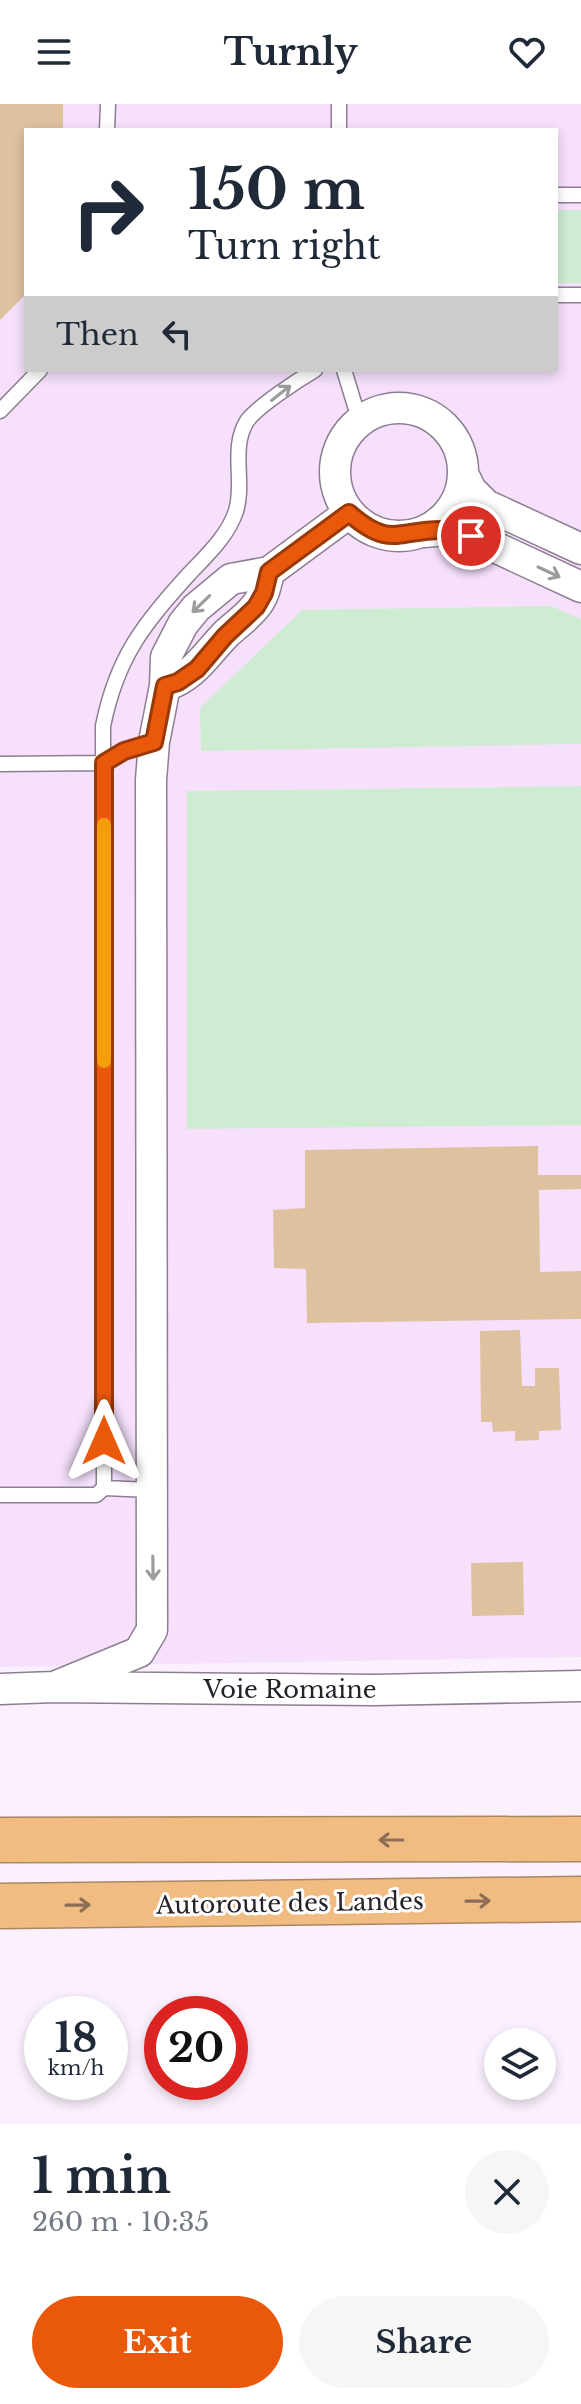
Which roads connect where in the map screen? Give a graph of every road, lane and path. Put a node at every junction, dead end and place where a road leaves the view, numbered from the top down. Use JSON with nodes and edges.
{"nodes":[{"id":1,"x":108,"y":104,"type":"edge"},
{"id":2,"x":339,"y":104,"type":"edge"},
{"id":3,"x":107,"y":128,"type":"edge"},
{"id":4,"x":339,"y":128,"type":"edge"},
{"id":5,"x":558,"y":195,"type":"edge"},
{"id":6,"x":581,"y":195,"type":"edge"},
{"id":7,"x":558,"y":295,"type":"edge"},
{"id":8,"x":581,"y":295,"type":"edge"},
{"id":9,"x":38,"y":372,"type":"edge"},
{"id":10,"x":311,"y":372,"type":"edge"},
{"id":11,"x":345,"y":372,"type":"edge"},
{"id":12,"x":0,"y":411,"type":"edge"},
{"id":13,"x":363,"y":418,"type":"junction"},
{"id":14,"x":463,"y":474,"type":"junction"},
{"id":15,"x":349,"y":513,"type":"junction"},
{"id":16,"x":424,"y":532,"type":"junction"},
{"id":17,"x":581,"y":549,"type":"edge"},
{"id":18,"x":581,"y":587,"type":"edge"},
{"id":19,"x":154,"y":742,"type":"junction"},
{"id":20,"x":104,"y":763,"type":"junction"},
{"id":21,"x":0,"y":764,"type":"edge"},
{"id":22,"x":104,"y":1488,"type":"junction"},
{"id":23,"x":151,"y":1490,"type":"junction"},
{"id":24,"x":0,"y":1495,"type":"edge"},
{"id":25,"x":581,"y":1686,"type":"edge"},
{"id":26,"x":54,"y":1687,"type":"junction"},
{"id":27,"x":0,"y":1689,"type":"edge"},
{"id":28,"x":581,"y":1839,"type":"edge"},
{"id":29,"x":0,"y":1840,"type":"edge"},
{"id":30,"x":581,"y":1899,"type":"edge"},
{"id":31,"x":0,"y":1906,"type":"edge"}],
"edges":[{"from":1,"to":3,"type":"lane"},
{"from":2,"to":4,"type":"lane"},
{"from":5,"to":6,"type":"lane"},
{"from":7,"to":8,"type":"lane"},
{"from":9,"to":12,"type":"lane"},
{"from":20,"to":10,"type":"lane","one_way":true},
{"from":11,"to":13,"type":"lane"},
{"from":13,"to":14,"type":"street"},
{"from":13,"to":15,"type":"street"},
{"from":14,"to":16,"type":"street"},
{"from":14,"to":17,"type":"street"},
{"from":15,"to":16,"type":"street"},
{"from":15,"to":19,"type":"street"},
{"from":16,"to":18,"type":"street","one_way":true},
{"from":19,"to":20,"type":"lane"},
{"from":19,"to":23,"type":"street"},
{"from":20,"to":21,"type":"lane"},
{"from":20,"to":22,"type":"lane"},
{"from":22,"to":23,"type":"lane"},
{"from":22,"to":24,"type":"lane"},
{"from":23,"to":26,"type":"street","one_way":true},
{"from":25,"to":26,"type":"street","name":"Voie Romaine"},
{"from":26,"to":27,"type":"street","name":"Voie Romaine"},
{"from":28,"to":29,"type":"highway","one_way":true},
{"from":31,"to":30,"type":"highway","name":"Autoroute des Landes","one_way":true}]}
